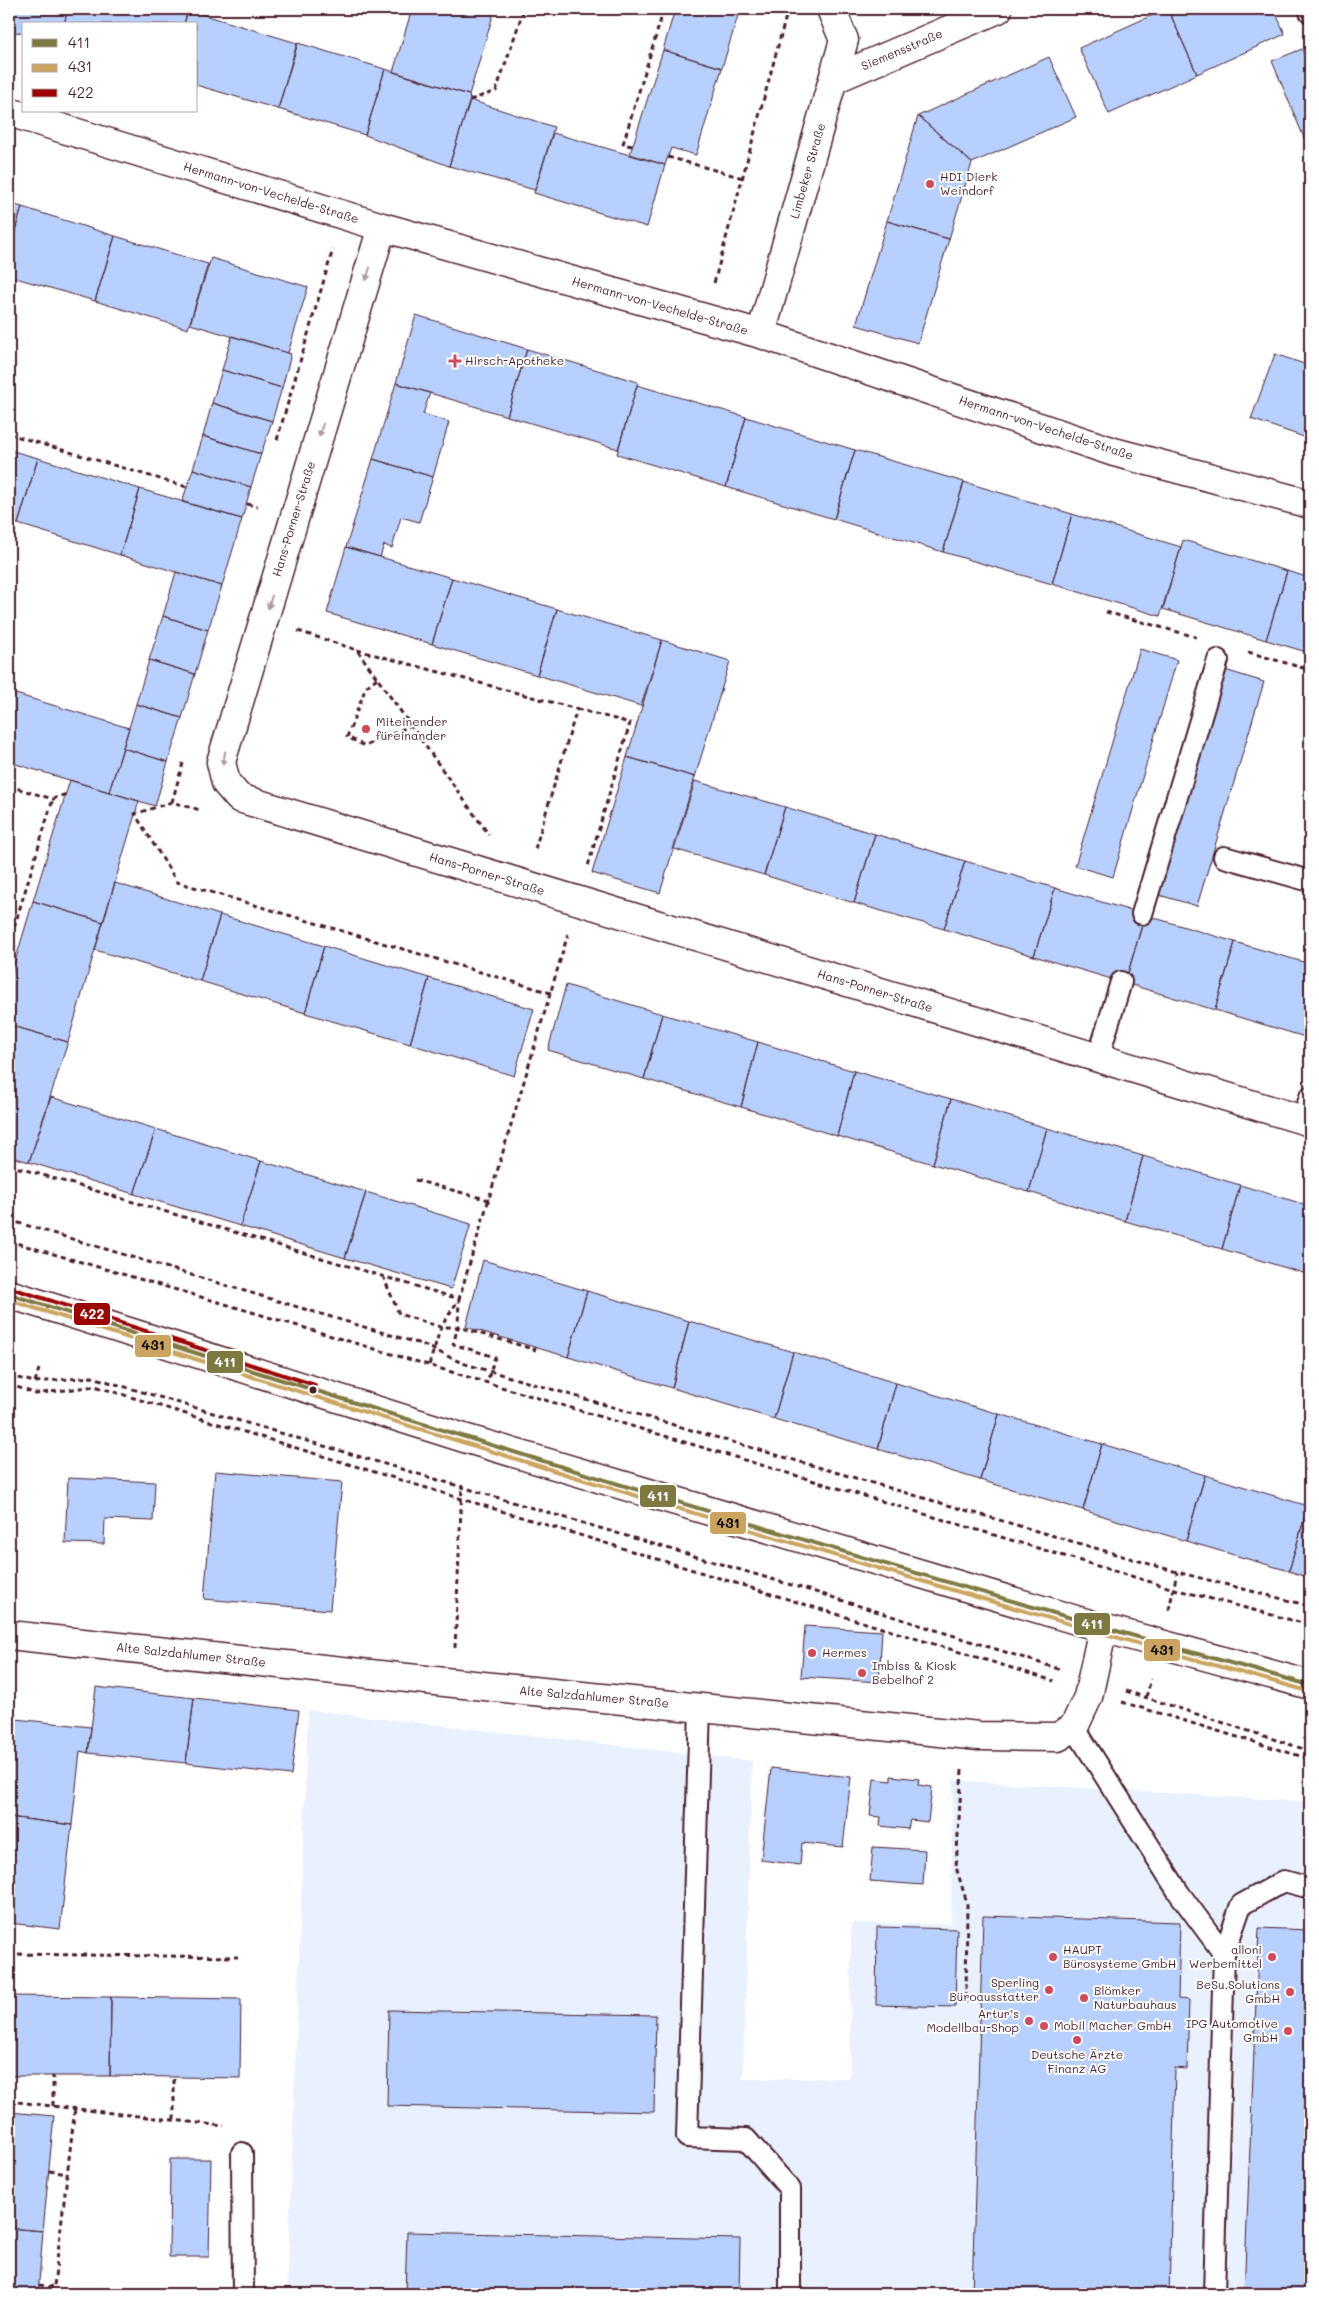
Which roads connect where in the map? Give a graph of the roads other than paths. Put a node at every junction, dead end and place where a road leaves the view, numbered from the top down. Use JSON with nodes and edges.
{"nodes":[{"id":1,"x":831,"y":9,"type":"edge"},
{"id":2,"x":998,"y":9,"type":"edge"},
{"id":3,"x":1309,"y":9,"type":"edge"},
{"id":4,"x":1310,"y":12,"type":"edge"},
{"id":5,"x":834,"y":79,"type":"junction"},
{"id":6,"x":9,"y":112,"type":"edge"},
{"id":7,"x":382,"y":227,"type":"junction"},
{"id":8,"x":761,"y":334,"type":"junction"},
{"id":9,"x":1310,"y":504,"type":"edge"},
{"id":10,"x":1218,"y":660,"type":"dead end"},
{"id":11,"x":1224,"y":857,"type":"dead end"},
{"id":12,"x":1310,"y":881,"type":"edge"},
{"id":13,"x":1142,"y":914,"type":"dead end"},
{"id":14,"x":1121,"y":982,"type":"dead end"},
{"id":15,"x":1098,"y":1058,"type":"junction"},
{"id":16,"x":1308,"y":1113,"type":"edge"},
{"id":17,"x":9,"y":1294,"type":"edge"},
{"id":18,"x":1103,"y":1628,"type":"junction"},
{"id":19,"x":9,"y":1635,"type":"edge"},
{"id":20,"x":1310,"y":1685,"type":"edge"},
{"id":21,"x":700,"y":1707,"type":"junction"},
{"id":22,"x":1074,"y":1727,"type":"junction"},
{"id":23,"x":1310,"y":1888,"type":"edge"},
{"id":24,"x":1224,"y":1954,"type":"junction"},
{"id":25,"x":242,"y":2153,"type":"road end"},
{"id":26,"x":243,"y":2294,"type":"edge"},
{"id":27,"x":790,"y":2294,"type":"edge"},
{"id":28,"x":1214,"y":2294,"type":"edge"}],
"edges":[{"from":1,"to":5,"type":"street","name":"Limbeker Straße"},
{"from":2,"to":5,"type":"street","name":"Siemensstraße"},
{"from":3,"to":4,"type":"lane"},
{"from":5,"to":8,"type":"street","name":"Limbeker Straße"},
{"from":6,"to":7,"type":"street","name":"Hermann-von-Vechelde-Straße"},
{"from":7,"to":8,"type":"street","name":"Hermann-von-Vechelde-Straße"},
{"from":7,"to":15,"type":"street","name":"Hans-Porner-Straße","one_way":true},
{"from":8,"to":9,"type":"street","name":"Hermann-von-Vechelde-Straße"},
{"from":10,"to":13,"type":"lane"},
{"from":11,"to":12,"type":"lane"},
{"from":14,"to":15,"type":"lane"},
{"from":15,"to":16,"type":"street","name":"Hans-Porner-Straße"},
{"from":17,"to":18,"type":"street"},
{"from":18,"to":20,"type":"street"},
{"from":18,"to":22,"type":"street"},
{"from":19,"to":21,"type":"street","name":"Alte Salzdahlumer Straße"},
{"from":21,"to":22,"type":"street","name":"Alte Salzdahlumer Straße"},
{"from":21,"to":27,"type":"lane"},
{"from":22,"to":24,"type":"lane"},
{"from":23,"to":24,"type":"lane"},
{"from":24,"to":28,"type":"lane"},
{"from":25,"to":26,"type":"lane"}]}
